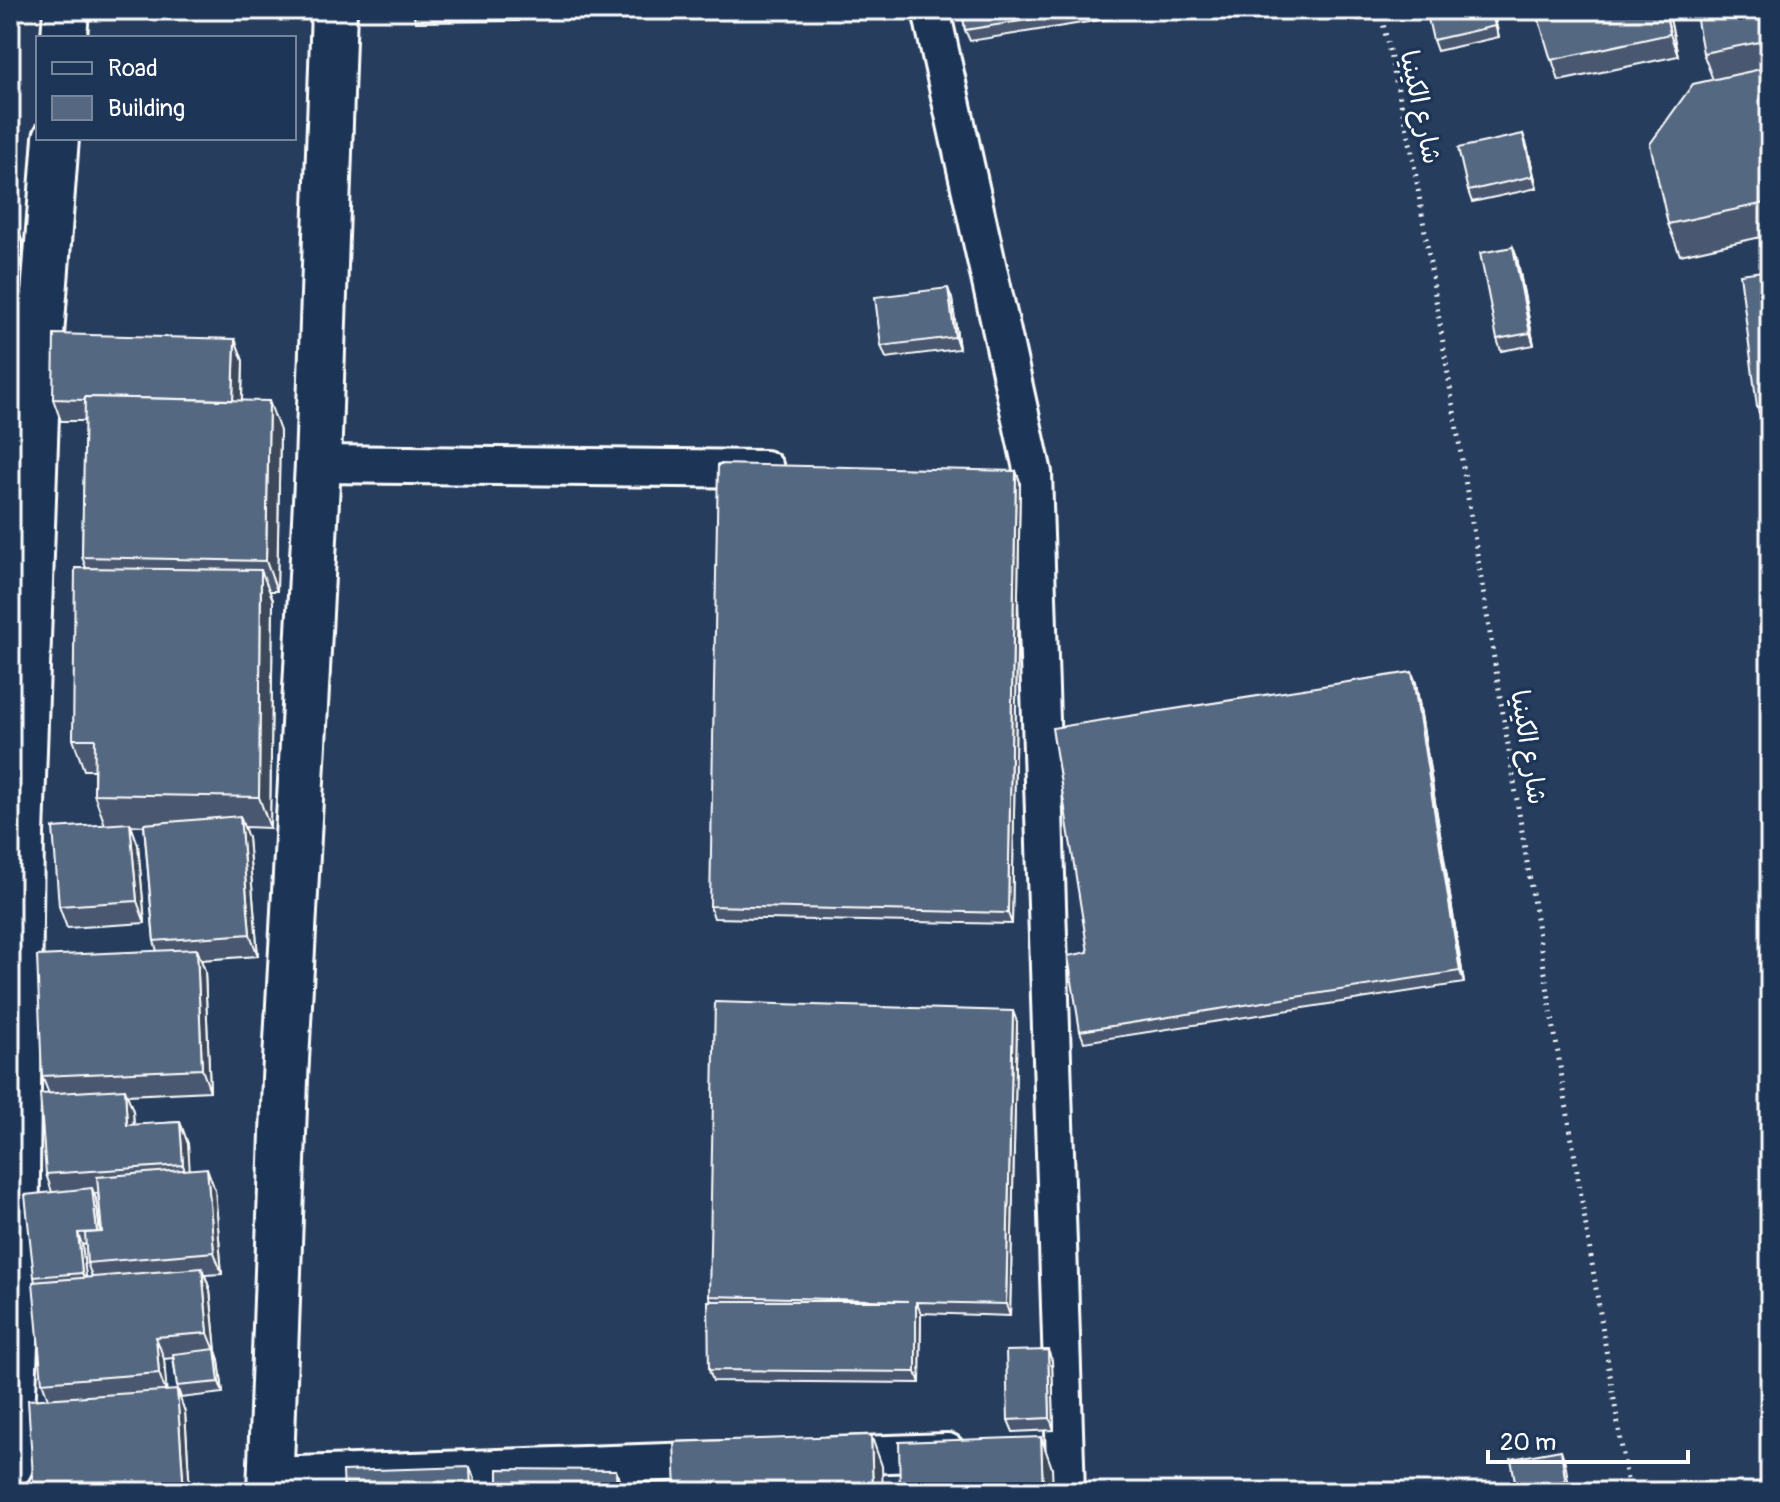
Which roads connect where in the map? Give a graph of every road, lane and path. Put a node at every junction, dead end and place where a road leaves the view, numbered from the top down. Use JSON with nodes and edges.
{"nodes":[{"id":1,"x":66,"y":10,"type":"edge"},
{"id":2,"x":334,"y":10,"type":"edge"},
{"id":3,"x":931,"y":10,"type":"edge"},
{"id":4,"x":1380,"y":10,"type":"edge"},
{"id":5,"x":64,"y":36,"type":"edge"},
{"id":6,"x":56,"y":140,"type":"edge"},
{"id":7,"x":318,"y":464,"type":"junction"},
{"id":8,"x":795,"y":470,"type":"edge"},
{"id":9,"x":986,"y":1451,"type":"edge"},
{"id":10,"x":797,"y":1458,"type":"edge"},
{"id":11,"x":749,"y":1459,"type":"edge"},
{"id":12,"x":10,"y":1466,"type":"edge"},
{"id":13,"x":270,"y":1484,"type":"edge"},
{"id":14,"x":1066,"y":1492,"type":"edge"},
{"id":15,"x":1629,"y":1492,"type":"edge"}],
"edges":[{"from":1,"to":5,"type":"street"},
{"from":2,"to":7,"type":"street"},
{"from":3,"to":14,"type":"lane"},
{"from":4,"to":15,"type":"path","name":"شارع الكينيا"},
{"from":6,"to":12,"type":"street"},
{"from":7,"to":8,"type":"lane"},
{"from":7,"to":13,"type":"street"},
{"from":9,"to":10,"type":"lane"},
{"from":11,"to":13,"type":"lane"}]}
